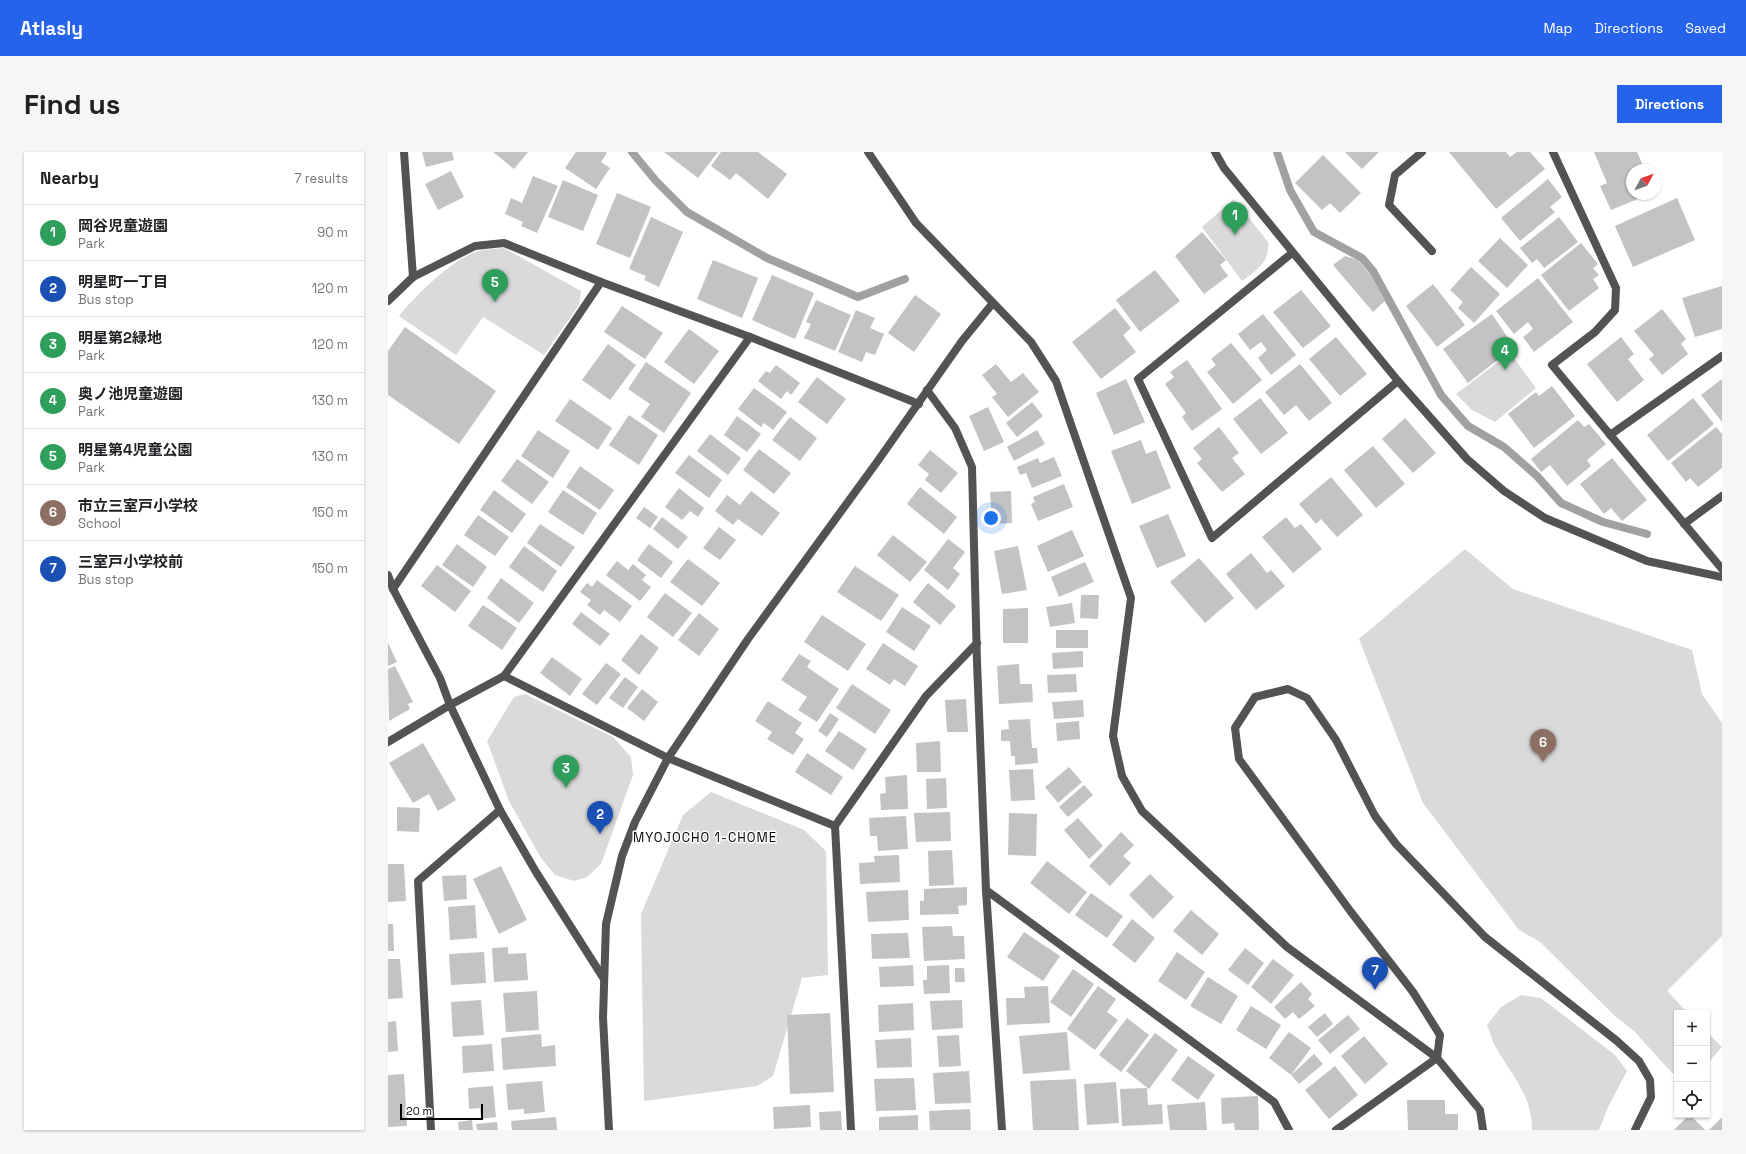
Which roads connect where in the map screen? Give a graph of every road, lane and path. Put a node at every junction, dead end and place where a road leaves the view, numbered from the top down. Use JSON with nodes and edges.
{"nodes":[{"id":1,"x":404,"y":152,"type":"edge"},
{"id":2,"x":868,"y":152,"type":"edge"},
{"id":3,"x":1215,"y":152,"type":"edge"},
{"id":4,"x":1422,"y":152,"type":"edge"},
{"id":5,"x":1552,"y":152,"type":"edge"},
{"id":6,"x":1432,"y":251,"type":"dead end"},
{"id":7,"x":1292,"y":253,"type":"junction"},
{"id":8,"x":413,"y":277,"type":"junction"},
{"id":9,"x":601,"y":282,"type":"junction"},
{"id":10,"x":388,"y":301,"type":"edge"},
{"id":11,"x":993,"y":303,"type":"junction"},
{"id":12,"x":750,"y":337,"type":"junction"},
{"id":13,"x":1722,"y":356,"type":"edge"},
{"id":14,"x":1398,"y":381,"type":"junction"},
{"id":15,"x":927,"y":390,"type":"junction"},
{"id":16,"x":919,"y":404,"type":"junction"},
{"id":17,"x":1610,"y":435,"type":"junction"},
{"id":18,"x":1722,"y":496,"type":"edge"},
{"id":19,"x":1684,"y":524,"type":"junction"},
{"id":20,"x":1722,"y":569,"type":"edge"},
{"id":21,"x":388,"y":575,"type":"edge"},
{"id":22,"x":1722,"y":577,"type":"edge"},
{"id":23,"x":393,"y":589,"type":"junction"},
{"id":24,"x":977,"y":643,"type":"junction"},
{"id":25,"x":504,"y":676,"type":"junction"},
{"id":26,"x":450,"y":705,"type":"junction"},
{"id":27,"x":388,"y":742,"type":"edge"},
{"id":28,"x":668,"y":758,"type":"junction"},
{"id":29,"x":500,"y":810,"type":"junction"},
{"id":30,"x":835,"y":826,"type":"junction"},
{"id":31,"x":986,"y":890,"type":"junction"},
{"id":32,"x":604,"y":979,"type":"junction"},
{"id":33,"x":1437,"y":1058,"type":"junction"},
{"id":34,"x":431,"y":1130,"type":"edge"},
{"id":35,"x":609,"y":1130,"type":"edge"},
{"id":36,"x":851,"y":1130,"type":"edge"},
{"id":37,"x":1002,"y":1130,"type":"edge"},
{"id":38,"x":1289,"y":1130,"type":"edge"},
{"id":39,"x":1336,"y":1130,"type":"edge"},
{"id":40,"x":1483,"y":1130,"type":"edge"},
{"id":41,"x":1635,"y":1130,"type":"edge"}],
"edges":[{"from":1,"to":8,"type":"street"},
{"from":2,"to":11,"type":"street"},
{"from":3,"to":7,"type":"street"},
{"from":4,"to":6,"type":"street"},
{"from":5,"to":17,"type":"street"},
{"from":7,"to":14,"type":"street"},
{"from":7,"to":14,"type":"street"},
{"from":8,"to":9,"type":"street"},
{"from":8,"to":10,"type":"street"},
{"from":9,"to":12,"type":"street"},
{"from":9,"to":23,"type":"street"},
{"from":11,"to":15,"type":"street"},
{"from":11,"to":33,"type":"street"},
{"from":12,"to":16,"type":"street"},
{"from":12,"to":25,"type":"street"},
{"from":13,"to":17,"type":"street"},
{"from":14,"to":22,"type":"street"},
{"from":15,"to":16,"type":"street"},
{"from":15,"to":24,"type":"street"},
{"from":16,"to":28,"type":"street"},
{"from":17,"to":19,"type":"street"},
{"from":18,"to":19,"type":"street"},
{"from":19,"to":20,"type":"street"},
{"from":21,"to":23,"type":"street"},
{"from":23,"to":26,"type":"street"},
{"from":24,"to":30,"type":"street"},
{"from":24,"to":31,"type":"street"},
{"from":25,"to":26,"type":"street"},
{"from":25,"to":28,"type":"street"},
{"from":26,"to":27,"type":"street"},
{"from":26,"to":29,"type":"street"},
{"from":28,"to":30,"type":"street"},
{"from":28,"to":32,"type":"street"},
{"from":29,"to":32,"type":"street"},
{"from":29,"to":34,"type":"street"},
{"from":30,"to":36,"type":"street"},
{"from":31,"to":37,"type":"street"},
{"from":31,"to":38,"type":"street"},
{"from":32,"to":35,"type":"street"},
{"from":33,"to":39,"type":"street"},
{"from":33,"to":40,"type":"street"},
{"from":33,"to":41,"type":"street"}]}
